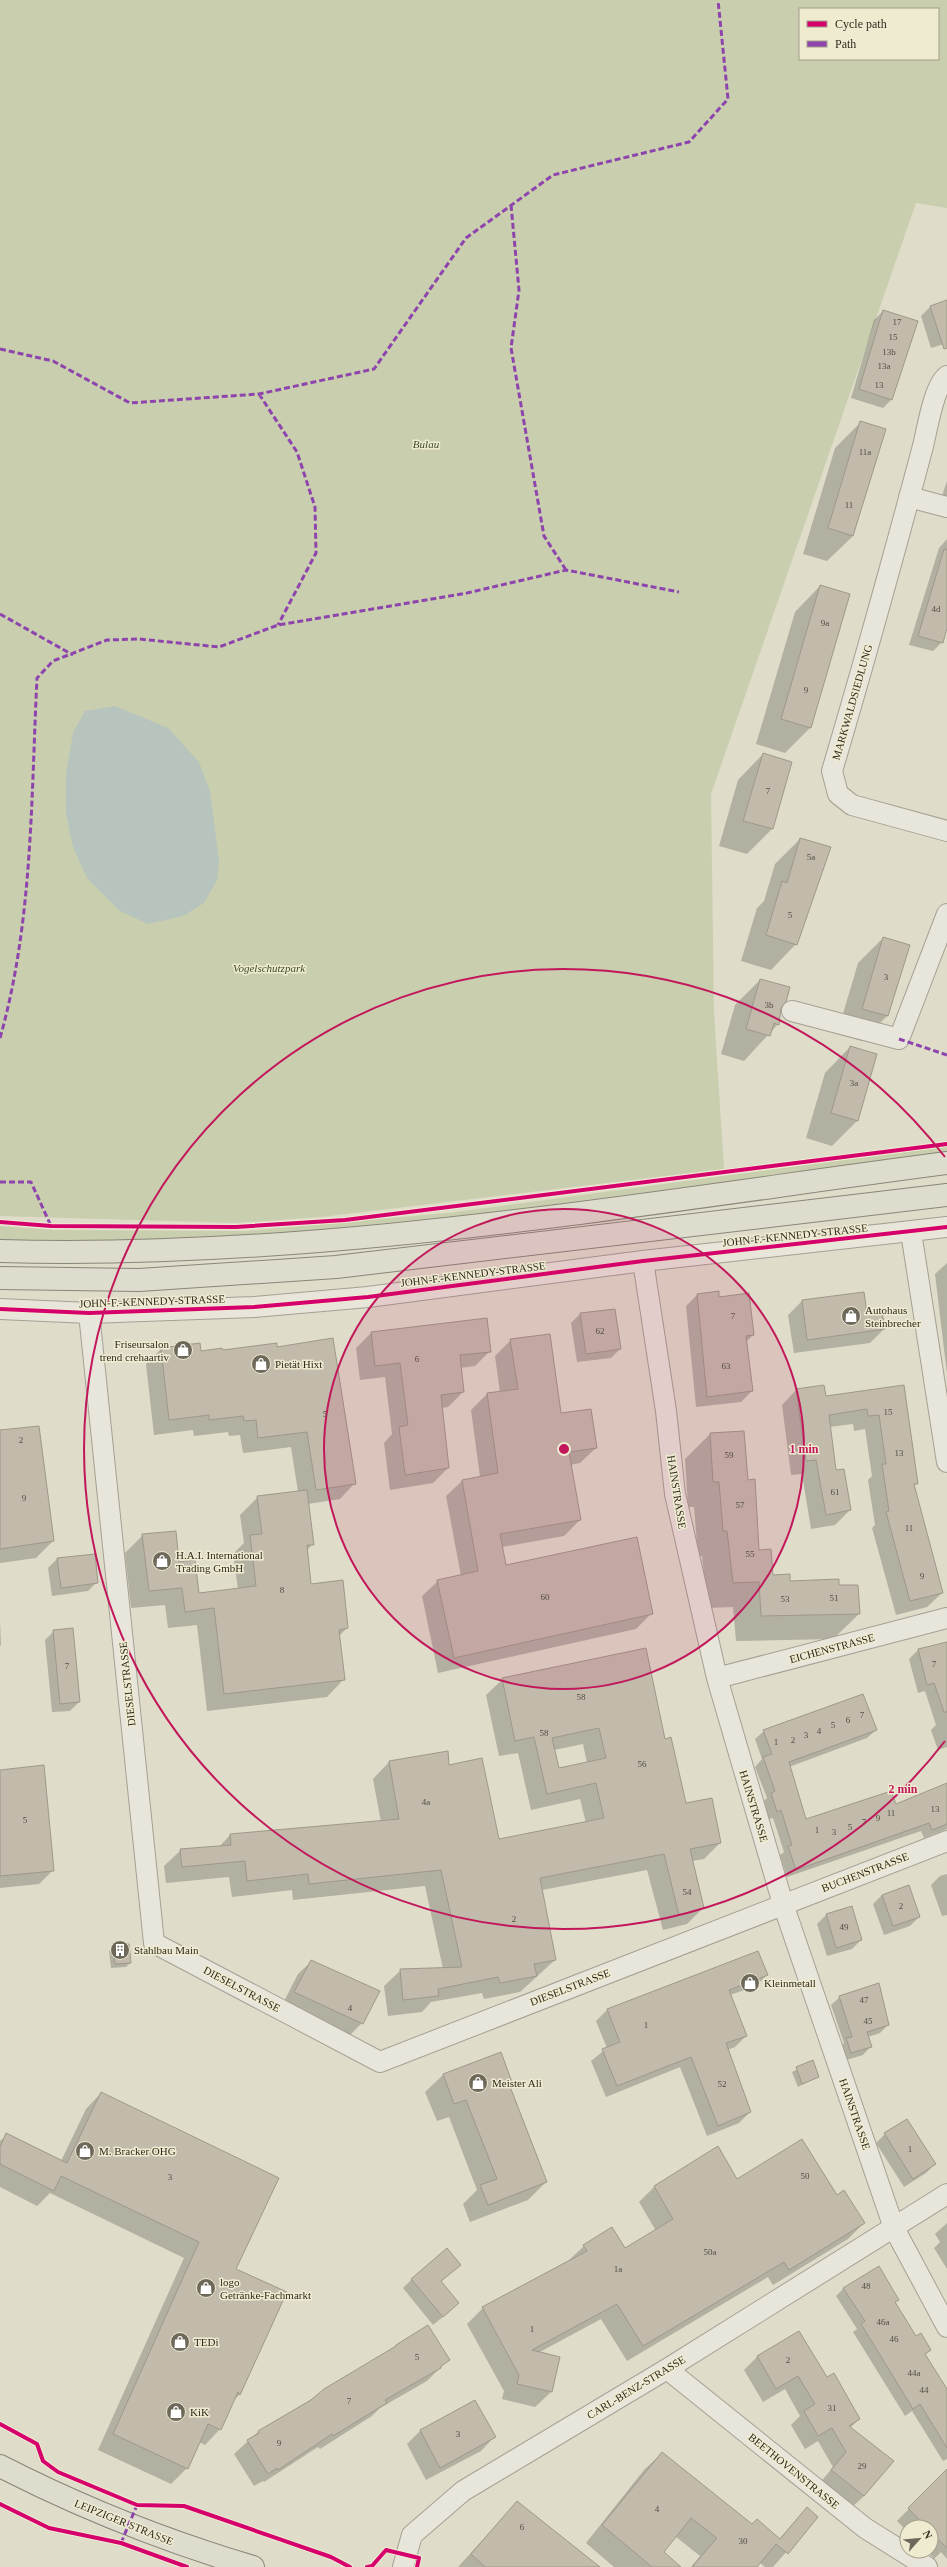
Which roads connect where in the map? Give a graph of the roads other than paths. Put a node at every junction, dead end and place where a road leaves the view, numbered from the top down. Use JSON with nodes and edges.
{"nodes":[{"id":1,"x":947,"y":376,"type":"edge"},
{"id":2,"x":909,"y":497,"type":"junction"},
{"id":3,"x":947,"y":507,"type":"edge"},
{"id":4,"x":947,"y":831,"type":"edge"},
{"id":5,"x":947,"y":914,"type":"edge"},
{"id":6,"x":792,"y":1011,"type":"dead end"},
{"id":7,"x":947,"y":1163,"type":"edge"},
{"id":8,"x":947,"y":1196,"type":"edge"},
{"id":9,"x":947,"y":1227,"type":"edge"},
{"id":10,"x":910,"y":1232,"type":"junction"},
{"id":11,"x":0,"y":1251,"type":"edge"},
{"id":12,"x":643,"y":1262,"type":"junction"},
{"id":13,"x":0,"y":1278,"type":"edge"},
{"id":14,"x":0,"y":1309,"type":"edge"},
{"id":15,"x":89,"y":1313,"type":"junction"},
{"id":16,"x":947,"y":1462,"type":"edge"},
{"id":17,"x":947,"y":1618,"type":"edge"},
{"id":18,"x":716,"y":1678,"type":"junction"},
{"id":19,"x":947,"y":1841,"type":"edge"},
{"id":20,"x":783,"y":1904,"type":"junction"},
{"id":21,"x":947,"y":2194,"type":"edge"},
{"id":22,"x":894,"y":2228,"type":"junction"},
{"id":23,"x":947,"y":2327,"type":"edge"},
{"id":24,"x":667,"y":2369,"type":"junction"},
{"id":25,"x":0,"y":2466,"type":"edge"},
{"id":26,"x":253,"y":2567,"type":"edge"},
{"id":27,"x":403,"y":2567,"type":"edge"},
{"id":28,"x":926,"y":2567,"type":"edge"}],
"edges":[{"from":1,"to":2,"type":"street","name":"MARKWALDSIEDLUNG"},
{"from":2,"to":3,"type":"street"},
{"from":2,"to":4,"type":"street","name":"MARKWALDSIEDLUNG"},
{"from":5,"to":6,"type":"street"},
{"from":7,"to":11,"type":"main road"},
{"from":8,"to":13,"type":"main road"},
{"from":9,"to":10,"type":"street","name":"JOHN-F.-KENNEDY-STRASSE"},
{"from":10,"to":12,"type":"street","name":"JOHN-F.-KENNEDY-STRASSE"},
{"from":10,"to":16,"type":"street"},
{"from":12,"to":15,"type":"street","name":"JOHN-F.-KENNEDY-STRASSE"},
{"from":12,"to":18,"type":"street","name":"HAINSTRASSE"},
{"from":14,"to":15,"type":"street","name":"JOHN-F.-KENNEDY-STRASSE"},
{"from":15,"to":20,"type":"street","name":"DIESELSTRASSE"},
{"from":17,"to":18,"type":"street","name":"EICHENSTRASSE"},
{"from":18,"to":20,"type":"street","name":"HAINSTRASSE"},
{"from":19,"to":20,"type":"street","name":"BUCHENSTRASSE"},
{"from":20,"to":22,"type":"street","name":"HAINSTRASSE"},
{"from":21,"to":22,"type":"street","name":"CARL-BENZ-STRASSE"},
{"from":22,"to":23,"type":"street","name":"HAINSTRASSE"},
{"from":22,"to":24,"type":"street","name":"CARL-BENZ-STRASSE"},
{"from":24,"to":27,"type":"street","name":"CARL-BENZ-STRASSE"},
{"from":24,"to":28,"type":"street","name":"BEETHOVENSTRASSE"},
{"from":25,"to":26,"type":"main road","name":"LEIPZIGER STRASSE"}]}
